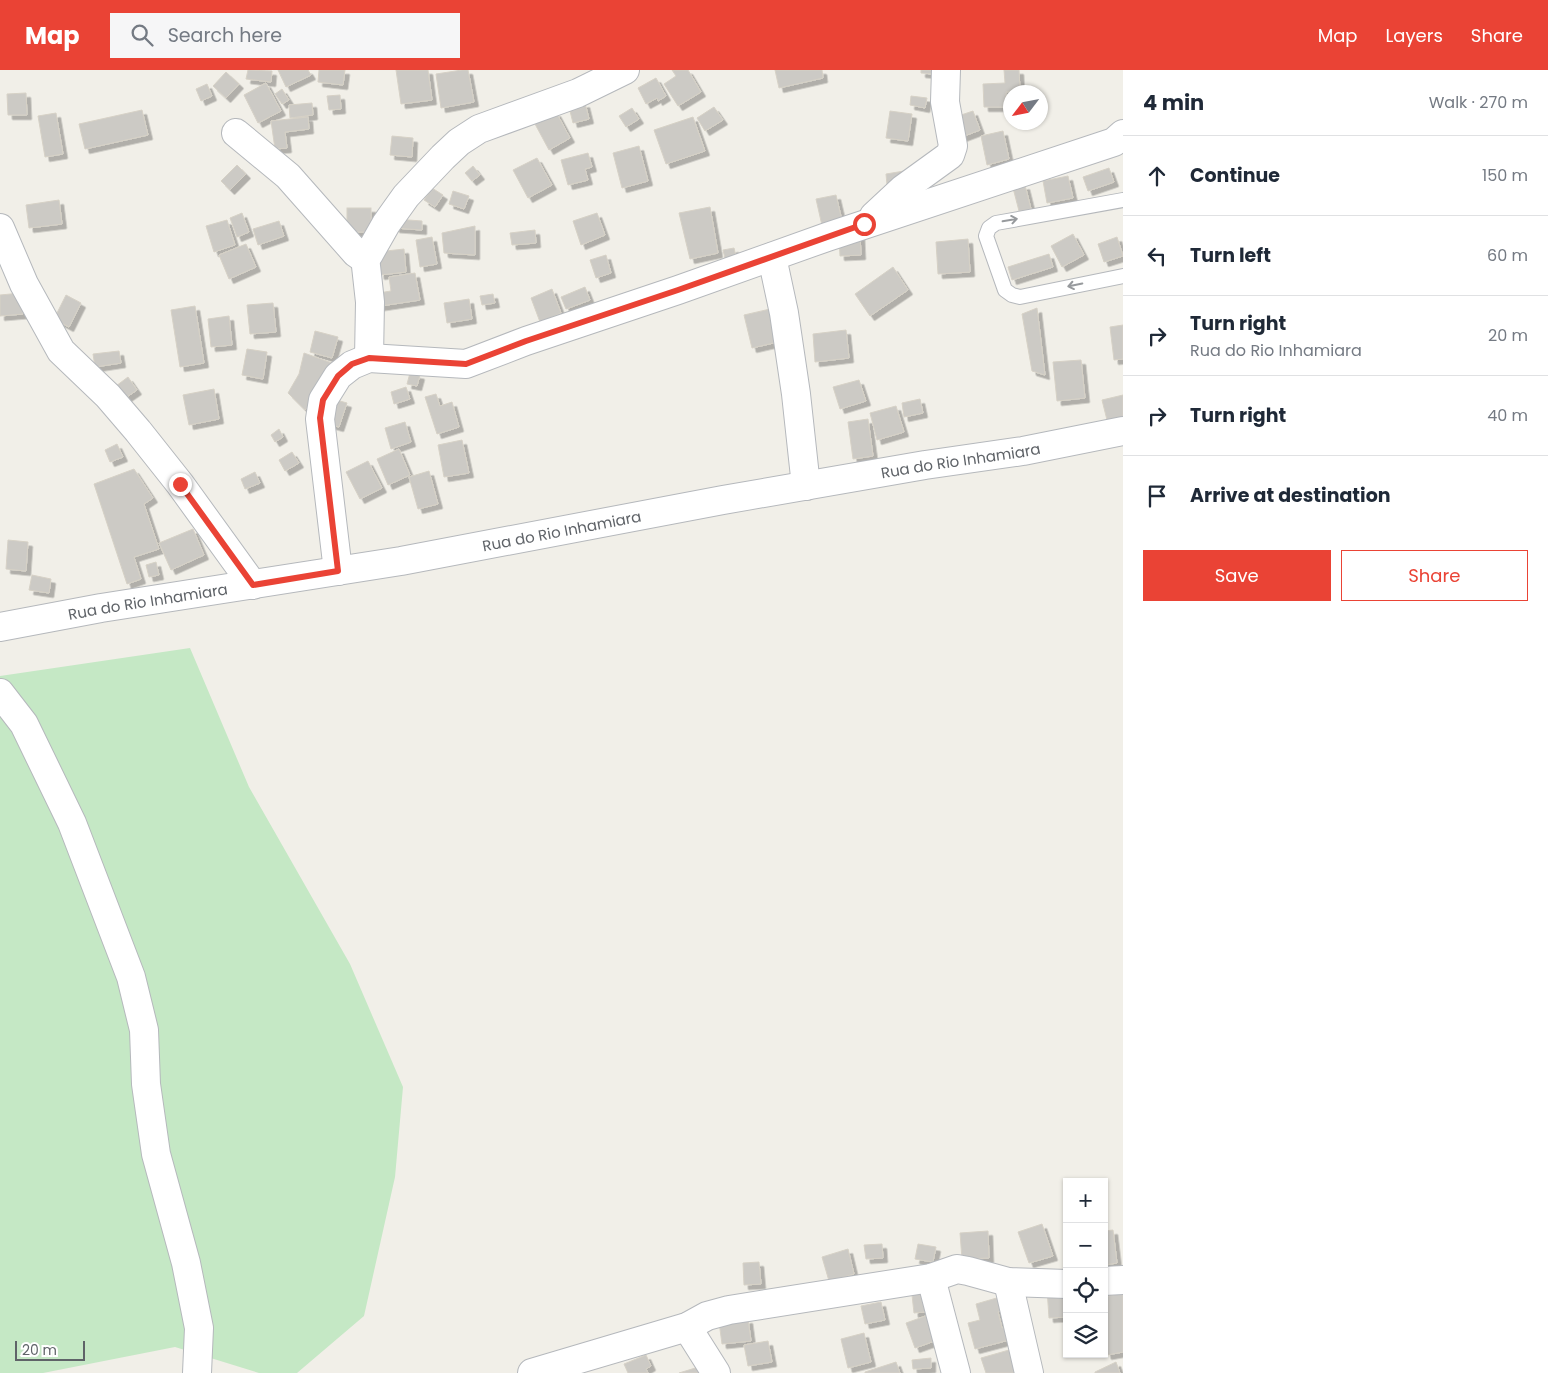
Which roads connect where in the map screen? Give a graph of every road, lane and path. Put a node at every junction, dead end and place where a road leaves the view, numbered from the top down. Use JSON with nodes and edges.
{"nodes":[{"id":1,"x":625,"y":70,"type":"edge"},
{"id":2,"x":946,"y":70,"type":"edge"},
{"id":3,"x":236,"y":133,"type":"dead end"},
{"id":4,"x":1123,"y":134,"type":"edge"},
{"id":5,"x":1123,"y":200,"type":"edge"},
{"id":6,"x":864,"y":224,"type":"junction"},
{"id":7,"x":0,"y":228,"type":"edge"},
{"id":8,"x":365,"y":257,"type":"junction"},
{"id":9,"x":772,"y":257,"type":"junction"},
{"id":10,"x":1123,"y":276,"type":"edge"},
{"id":11,"x":369,"y":358,"type":"junction"},
{"id":12,"x":1123,"y":431,"type":"edge"},
{"id":13,"x":806,"y":486,"type":"junction"},
{"id":14,"x":338,"y":571,"type":"junction"},
{"id":15,"x":253,"y":585,"type":"junction"},
{"id":16,"x":0,"y":627,"type":"edge"},
{"id":17,"x":0,"y":693,"type":"edge"},
{"id":18,"x":930,"y":1278,"type":"junction"},
{"id":19,"x":1123,"y":1280,"type":"edge"},
{"id":20,"x":1008,"y":1282,"type":"junction"},
{"id":21,"x":1108,"y":1282,"type":"edge"},
{"id":22,"x":1063,"y":1284,"type":"edge"},
{"id":23,"x":687,"y":1326,"type":"junction"},
{"id":24,"x":197,"y":1373,"type":"edge"},
{"id":25,"x":532,"y":1373,"type":"edge"},
{"id":26,"x":716,"y":1373,"type":"edge"},
{"id":27,"x":956,"y":1373,"type":"edge"},
{"id":28,"x":1029,"y":1373,"type":"edge"}],
"edges":[{"from":1,"to":8,"type":"street"},
{"from":2,"to":6,"type":"street"},
{"from":3,"to":8,"type":"street"},
{"from":4,"to":6,"type":"street"},
{"from":10,"to":5,"type":"lane","one_way":true},
{"from":6,"to":9,"type":"street"},
{"from":7,"to":15,"type":"street"},
{"from":8,"to":11,"type":"street"},
{"from":9,"to":11,"type":"street"},
{"from":9,"to":13,"type":"street"},
{"from":11,"to":14,"type":"street"},
{"from":12,"to":13,"type":"street","name":"Rua do Rio Inhamiara"},
{"from":13,"to":14,"type":"street","name":"Rua do Rio Inhamiara"},
{"from":14,"to":15,"type":"street","name":"Rua do Rio Inhamiara"},
{"from":15,"to":16,"type":"street","name":"Rua do Rio Inhamiara"},
{"from":17,"to":24,"type":"street"},
{"from":18,"to":20,"type":"street"},
{"from":18,"to":23,"type":"street"},
{"from":18,"to":27,"type":"street"},
{"from":19,"to":21,"type":"street"},
{"from":20,"to":22,"type":"street"},
{"from":20,"to":28,"type":"street"},
{"from":23,"to":25,"type":"street"},
{"from":23,"to":26,"type":"street"}]}
